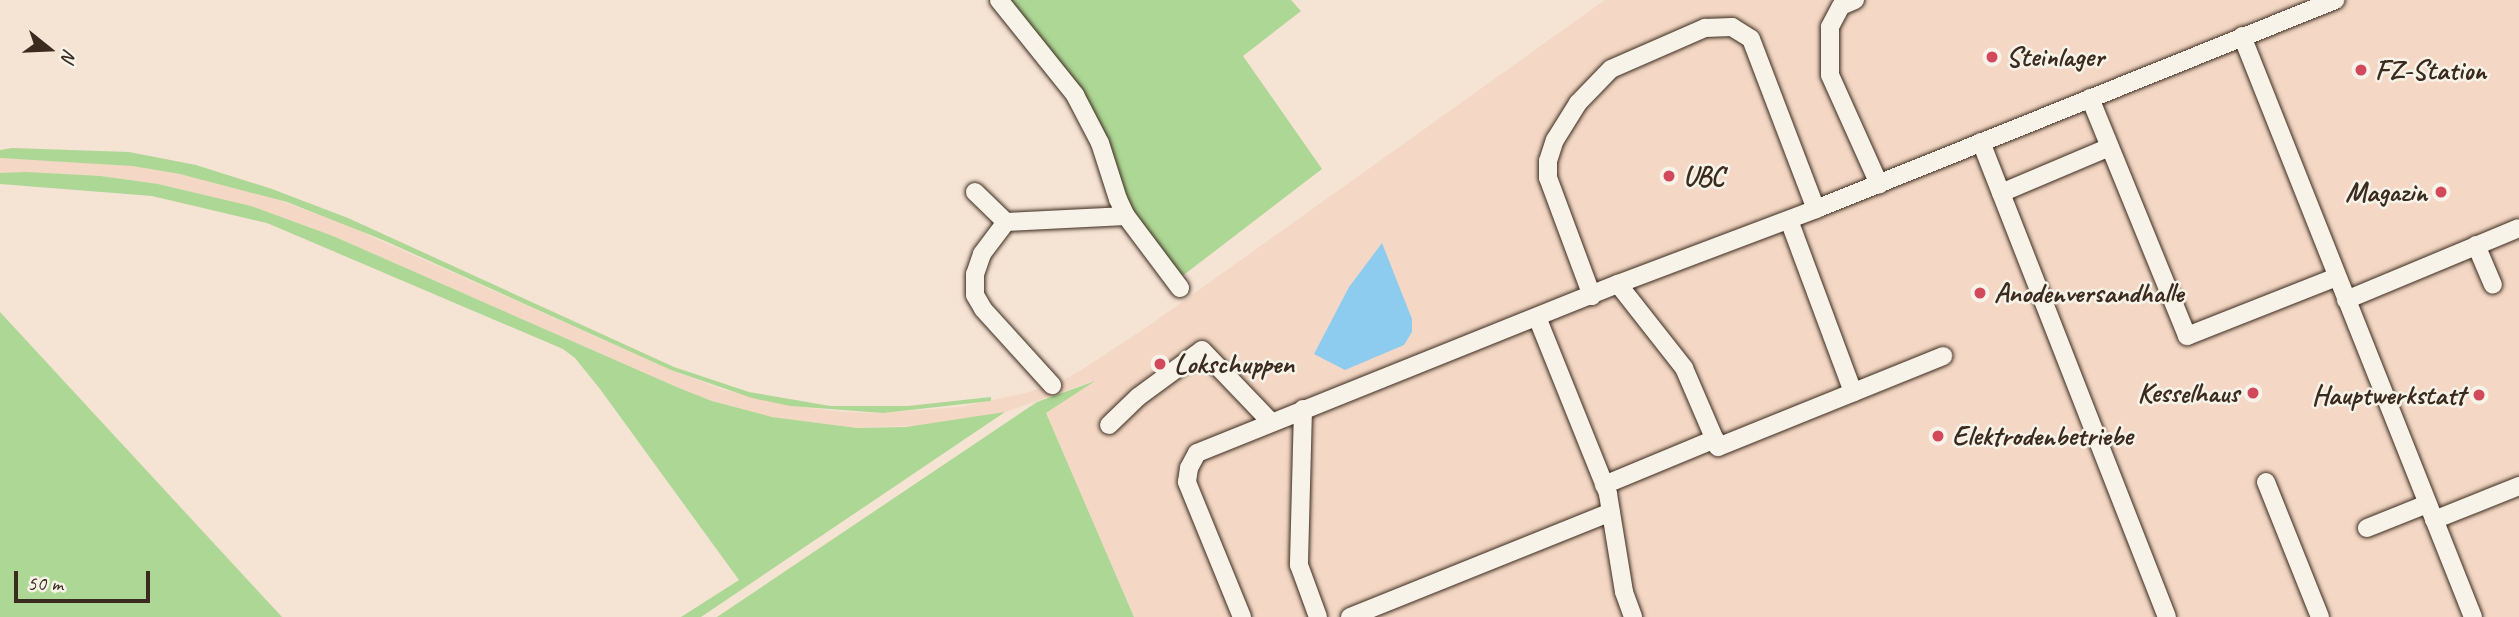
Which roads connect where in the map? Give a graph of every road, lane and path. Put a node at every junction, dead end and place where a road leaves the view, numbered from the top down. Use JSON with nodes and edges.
{"nodes":[{"id":1,"x":999,"y":0,"type":"edge"},
{"id":2,"x":1855,"y":0,"type":"edge"},
{"id":3,"x":2335,"y":0,"type":"edge"},
{"id":4,"x":2293,"y":8,"type":"edge"},
{"id":5,"x":2242,"y":36,"type":"junction"},
{"id":6,"x":2090,"y":98,"type":"junction"},
{"id":7,"x":1981,"y":142,"type":"junction"},
{"id":8,"x":2110,"y":147,"type":"junction"},
{"id":9,"x":1879,"y":184,"type":"junction"},
{"id":10,"x":975,"y":192,"type":"dead end"},
{"id":11,"x":2001,"y":193,"type":"junction"},
{"id":12,"x":1816,"y":209,"type":"junction"},
{"id":13,"x":1126,"y":216,"type":"junction"},
{"id":14,"x":1789,"y":220,"type":"junction"},
{"id":15,"x":1006,"y":222,"type":"junction"},
{"id":16,"x":2519,"y":228,"type":"edge"},
{"id":17,"x":2476,"y":245,"type":"junction"},
{"id":18,"x":2337,"y":277,"type":"junction"},
{"id":19,"x":1619,"y":284,"type":"junction"},
{"id":20,"x":2493,"y":285,"type":"dead end"},
{"id":21,"x":1180,"y":288,"type":"dead end"},
{"id":22,"x":1592,"y":296,"type":"junction"},
{"id":23,"x":2346,"y":300,"type":"junction"},
{"id":24,"x":1536,"y":317,"type":"junction"},
{"id":25,"x":1943,"y":356,"type":"dead end"},
{"id":26,"x":1052,"y":384,"type":"dead end"},
{"id":27,"x":1853,"y":392,"type":"junction"},
{"id":28,"x":1303,"y":409,"type":"junction"},
{"id":29,"x":1271,"y":422,"type":"junction"},
{"id":30,"x":1109,"y":425,"type":"dead end"},
{"id":31,"x":1715,"y":439,"type":"junction"},
{"id":32,"x":2266,"y":482,"type":"dead end"},
{"id":33,"x":1604,"y":485,"type":"junction"},
{"id":34,"x":2519,"y":486,"type":"edge"},
{"id":35,"x":1611,"y":512,"type":"junction"},
{"id":36,"x":2430,"y":512,"type":"junction"},
{"id":37,"x":2367,"y":528,"type":"dead end"},
{"id":38,"x":1242,"y":617,"type":"edge"},
{"id":39,"x":1318,"y":617,"type":"edge"},
{"id":40,"x":1350,"y":617,"type":"edge"},
{"id":41,"x":1633,"y":617,"type":"edge"},
{"id":42,"x":2167,"y":617,"type":"edge"},
{"id":43,"x":2320,"y":617,"type":"edge"},
{"id":44,"x":2473,"y":617,"type":"edge"}],
"edges":[{"from":1,"to":13,"type":"lane"},
{"from":2,"to":9,"type":"lane"},
{"from":3,"to":4,"type":"lane"},
{"from":4,"to":5,"type":"lane"},
{"from":5,"to":6,"type":"lane"},
{"from":5,"to":18,"type":"lane"},
{"from":6,"to":7,"type":"lane"},
{"from":6,"to":8,"type":"lane"},
{"from":7,"to":9,"type":"lane"},
{"from":7,"to":11,"type":"lane"},
{"from":8,"to":11,"type":"lane"},
{"from":8,"to":18,"type":"lane"},
{"from":9,"to":12,"type":"lane"},
{"from":10,"to":15,"type":"lane"},
{"from":11,"to":42,"type":"lane"},
{"from":12,"to":14,"type":"lane"},
{"from":12,"to":22,"type":"lane"},
{"from":13,"to":15,"type":"lane"},
{"from":13,"to":21,"type":"lane"},
{"from":14,"to":19,"type":"lane"},
{"from":14,"to":27,"type":"lane"},
{"from":15,"to":26,"type":"lane"},
{"from":16,"to":17,"type":"lane"},
{"from":17,"to":20,"type":"lane"},
{"from":17,"to":23,"type":"lane"},
{"from":18,"to":23,"type":"lane"},
{"from":19,"to":22,"type":"lane"},
{"from":19,"to":31,"type":"lane"},
{"from":22,"to":24,"type":"lane"},
{"from":23,"to":36,"type":"lane"},
{"from":24,"to":28,"type":"lane"},
{"from":24,"to":33,"type":"lane"},
{"from":25,"to":27,"type":"lane"},
{"from":27,"to":31,"type":"lane"},
{"from":28,"to":29,"type":"lane"},
{"from":28,"to":39,"type":"lane"},
{"from":29,"to":30,"type":"lane"},
{"from":29,"to":38,"type":"lane"},
{"from":31,"to":33,"type":"lane"},
{"from":32,"to":43,"type":"lane"},
{"from":33,"to":35,"type":"lane"},
{"from":34,"to":36,"type":"lane"},
{"from":35,"to":40,"type":"lane"},
{"from":35,"to":41,"type":"lane"},
{"from":36,"to":37,"type":"lane"},
{"from":36,"to":44,"type":"lane"}]}
